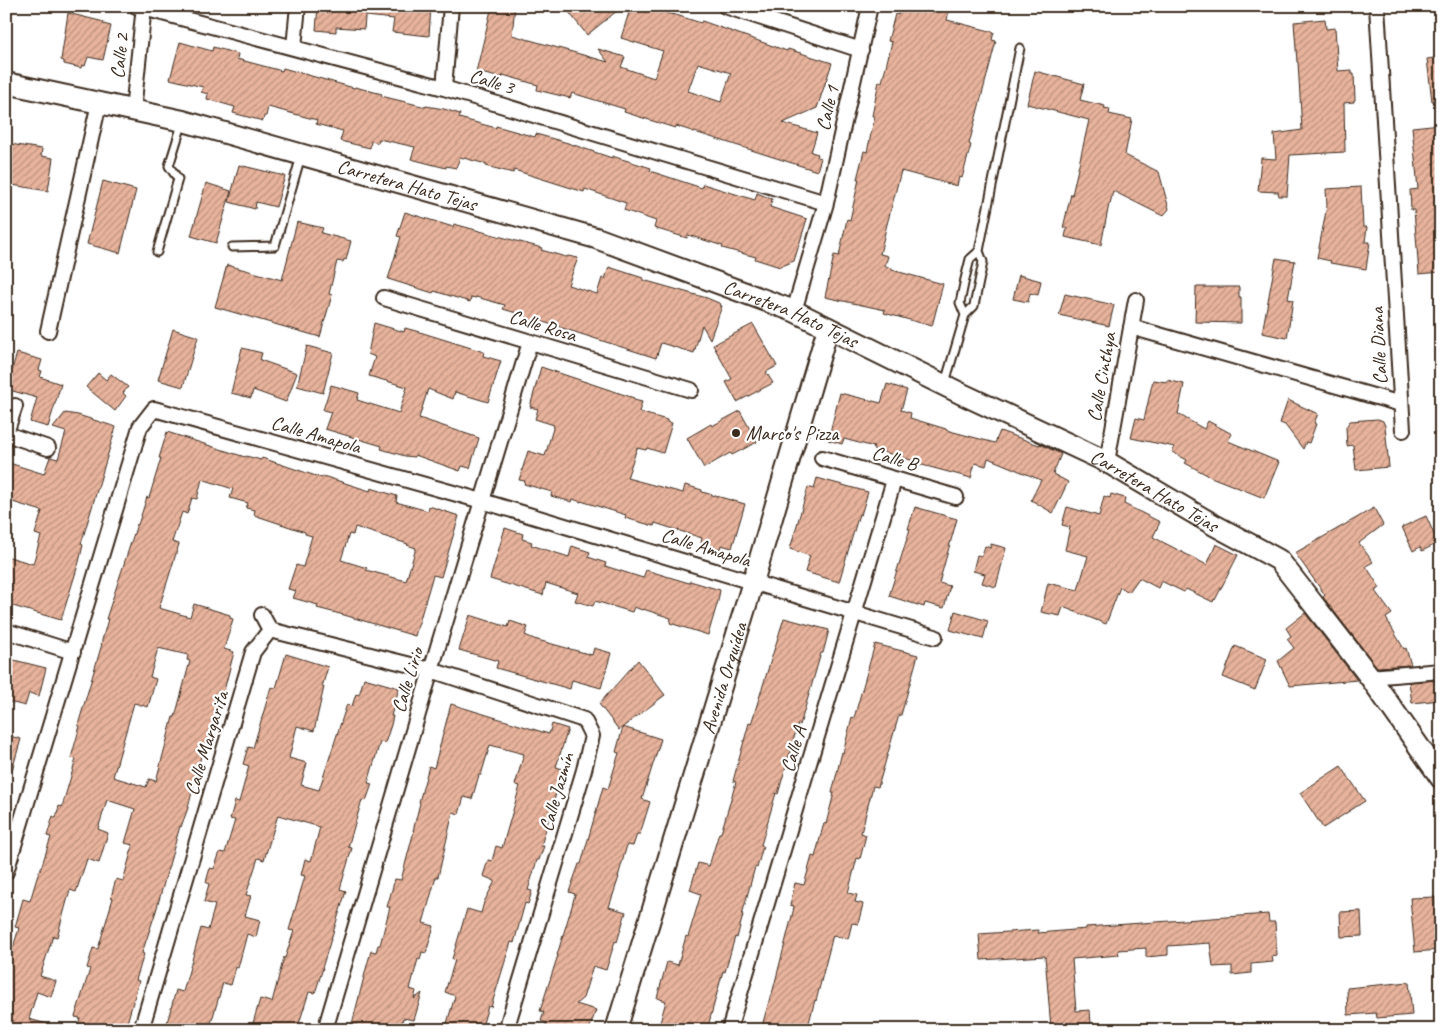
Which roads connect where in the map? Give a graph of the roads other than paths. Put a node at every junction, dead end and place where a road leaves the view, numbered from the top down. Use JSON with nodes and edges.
{"nodes":[{"id":1,"x":298,"y":6,"type":"edge"},
{"id":2,"x":451,"y":6,"type":"edge"},
{"id":3,"x":725,"y":6,"type":"edge"},
{"id":4,"x":870,"y":6,"type":"edge"},
{"id":5,"x":1377,"y":6,"type":"edge"},
{"id":6,"x":142,"y":7,"type":"edge"},
{"id":7,"x":294,"y":47,"type":"junction"},
{"id":8,"x":1020,"y":48,"type":"dead end"},
{"id":9,"x":860,"y":50,"type":"junction"},
{"id":10,"x":6,"y":83,"type":"edge"},
{"id":11,"x":444,"y":88,"type":"junction"},
{"id":12,"x":98,"y":103,"type":"junction"},
{"id":13,"x":133,"y":111,"type":"junction"},
{"id":14,"x":183,"y":121,"type":"junction"},
{"id":15,"x":301,"y":155,"type":"junction"},
{"id":16,"x":826,"y":203,"type":"junction"},
{"id":17,"x":232,"y":246,"type":"dead end"},
{"id":18,"x":979,"y":251,"type":"junction"},
{"id":19,"x":156,"y":252,"type":"dead end"},
{"id":20,"x":384,"y":298,"type":"dead end"},
{"id":21,"x":1136,"y":300,"type":"dead end"},
{"id":22,"x":794,"y":311,"type":"junction"},
{"id":23,"x":965,"y":315,"type":"junction"},
{"id":24,"x":1131,"y":327,"type":"junction"},
{"id":25,"x":828,"y":328,"type":"junction"},
{"id":26,"x":48,"y":331,"type":"dead end"},
{"id":27,"x":530,"y":342,"type":"junction"},
{"id":28,"x":944,"y":385,"type":"junction"},
{"id":29,"x":691,"y":390,"type":"dead end"},
{"id":30,"x":1401,"y":404,"type":"junction"},
{"id":31,"x":15,"y":406,"type":"dead end"},
{"id":32,"x":1403,"y":430,"type":"dead end"},
{"id":33,"x":6,"y":433,"type":"edge"},
{"id":34,"x":48,"y":448,"type":"dead end"},
{"id":35,"x":822,"y":458,"type":"dead end"},
{"id":36,"x":1107,"y":462,"type":"junction"},
{"id":37,"x":894,"y":480,"type":"junction"},
{"id":38,"x":956,"y":497,"type":"dead end"},
{"id":39,"x":482,"y":501,"type":"junction"},
{"id":40,"x":753,"y":582,"type":"junction"},
{"id":41,"x":855,"y":613,"type":"junction"},
{"id":42,"x":262,"y":615,"type":"dead end"},
{"id":43,"x":270,"y":630,"type":"junction"},
{"id":44,"x":6,"y":632,"type":"edge"},
{"id":45,"x":934,"y":638,"type":"dead end"},
{"id":46,"x":73,"y":652,"type":"junction"},
{"id":47,"x":431,"y":670,"type":"junction"},
{"id":48,"x":1441,"y":671,"type":"edge"},
{"id":49,"x":1370,"y":677,"type":"junction"},
{"id":50,"x":1441,"y":778,"type":"edge"},
{"id":51,"x":6,"y":872,"type":"edge"},
{"id":52,"x":141,"y":1030,"type":"edge"},
{"id":53,"x":325,"y":1030,"type":"edge"},
{"id":54,"x":506,"y":1030,"type":"edge"},
{"id":55,"x":616,"y":1030,"type":"edge"},
{"id":56,"x":730,"y":1030,"type":"edge"}],
"edges":[{"from":1,"to":7,"type":"street"},
{"from":2,"to":11,"type":"street"},
{"from":3,"to":9,"type":"street"},
{"from":4,"to":9,"type":"street","name":"Calle 1"},
{"from":5,"to":30,"type":"street","name":"Calle Diana"},
{"from":6,"to":7,"type":"street","name":"Calle 3"},
{"from":6,"to":13,"type":"street","name":"Calle 2"},
{"from":7,"to":11,"type":"street","name":"Calle 3"},
{"from":8,"to":18,"type":"lane"},
{"from":9,"to":16,"type":"street","name":"Calle 1"},
{"from":10,"to":12,"type":"street","name":"Carretera Hato Tejas"},
{"from":11,"to":16,"type":"street","name":"Calle 3"},
{"from":12,"to":13,"type":"street","name":"Carretera Hato Tejas"},
{"from":12,"to":26,"type":"street"},
{"from":13,"to":14,"type":"street","name":"Carretera Hato Tejas"},
{"from":14,"to":15,"type":"street","name":"Carretera Hato Tejas"},
{"from":14,"to":19,"type":"lane"},
{"from":15,"to":17,"type":"lane"},
{"from":15,"to":22,"type":"street","name":"Carretera Hato Tejas"},
{"from":16,"to":22,"type":"street","name":"Calle 1"},
{"from":18,"to":23,"type":"lane"},
{"from":18,"to":23,"type":"lane"},
{"from":20,"to":27,"type":"street","name":"Calle Rosa"},
{"from":21,"to":24,"type":"street","name":"Calle Cinthya"},
{"from":22,"to":25,"type":"street","name":"Carretera Hato Tejas"},
{"from":23,"to":28,"type":"lane"},
{"from":24,"to":30,"type":"street","name":"Calle Diana"},
{"from":24,"to":36,"type":"street","name":"Calle Cinthya"},
{"from":25,"to":28,"type":"street","name":"Carretera Hato Tejas"},
{"from":25,"to":40,"type":"street","name":"Avenida Orquídea"},
{"from":27,"to":29,"type":"street","name":"Calle Rosa"},
{"from":27,"to":39,"type":"street","name":"Calle Lirio"},
{"from":28,"to":36,"type":"street","name":"Carretera Hato Tejas"},
{"from":30,"to":32,"type":"street"},
{"from":31,"to":33,"type":"street"},
{"from":33,"to":34,"type":"street"},
{"from":35,"to":37,"type":"street","name":"Calle B"},
{"from":36,"to":49,"type":"street","name":"Carretera Hato Tejas"},
{"from":37,"to":38,"type":"street","name":"Calle B"},
{"from":37,"to":41,"type":"street","name":"Calle A"},
{"from":39,"to":40,"type":"street","name":"Calle Amapola"},
{"from":39,"to":46,"type":"street","name":"Calle Amapola"},
{"from":39,"to":47,"type":"street","name":"Calle Lirio"},
{"from":40,"to":41,"type":"street","name":"Calle Amapola"},
{"from":40,"to":55,"type":"street","name":"Avenida Orquídea"},
{"from":41,"to":45,"type":"street","name":"Calle Amapola"},
{"from":41,"to":56,"type":"street","name":"Calle A"},
{"from":42,"to":43,"type":"street"},
{"from":43,"to":47,"type":"street"},
{"from":43,"to":52,"type":"street","name":"Calle Margarita"},
{"from":44,"to":46,"type":"street"},
{"from":46,"to":51,"type":"street","name":"Calle Amapola"},
{"from":47,"to":53,"type":"street","name":"Calle Lirio"},
{"from":47,"to":54,"type":"street","name":"Calle Jazmín"},
{"from":48,"to":49,"type":"street"},
{"from":49,"to":50,"type":"street","name":"Carretera Hato Tejas"}]}
